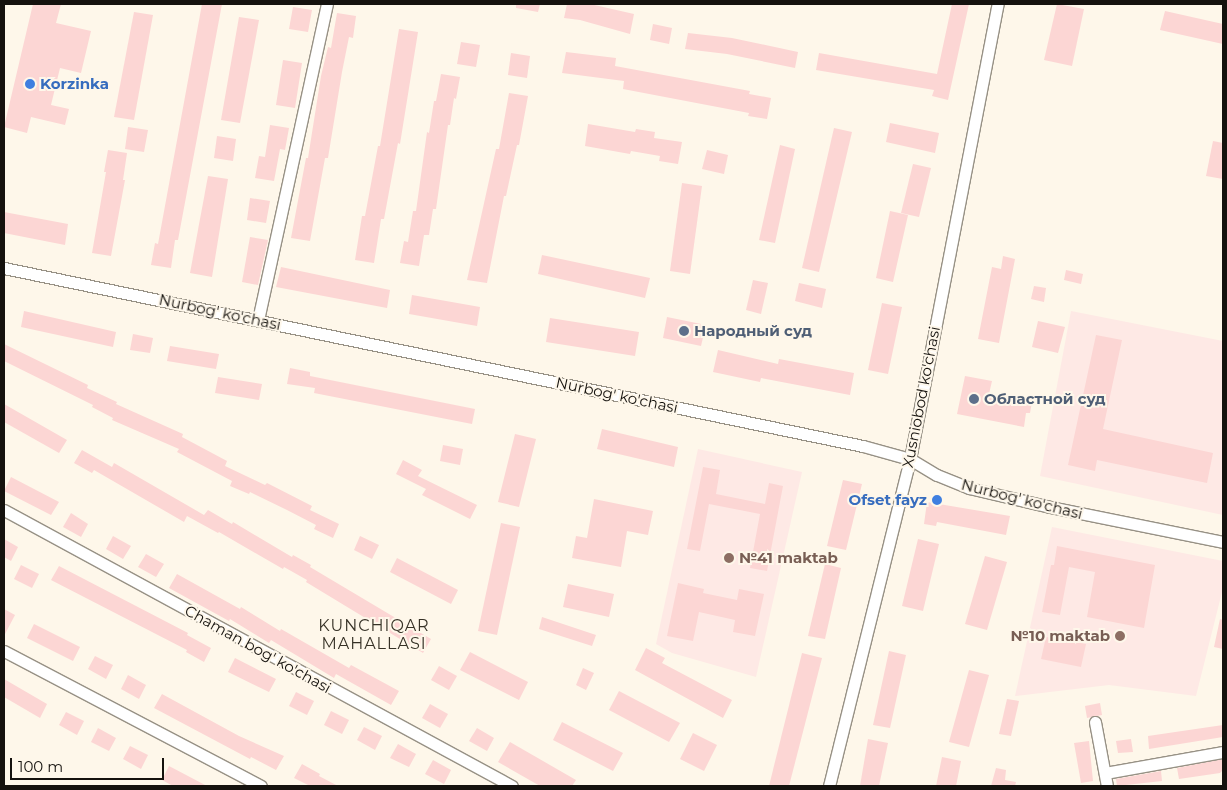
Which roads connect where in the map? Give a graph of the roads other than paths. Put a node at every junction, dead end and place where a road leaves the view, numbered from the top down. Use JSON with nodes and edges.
{"nodes":[{"id":1,"x":327,"y":4,"type":"edge"},
{"id":2,"x":998,"y":4,"type":"edge"},
{"id":3,"x":4,"y":268,"type":"edge"},
{"id":4,"x":258,"y":320,"type":"junction"},
{"id":5,"x":910,"y":459,"type":"junction"},
{"id":6,"x":4,"y":510,"type":"edge"},
{"id":7,"x":1223,"y":542,"type":"edge"},
{"id":8,"x":4,"y":651,"type":"edge"},
{"id":9,"x":1096,"y":722,"type":"dead end"},
{"id":10,"x":1223,"y":752,"type":"edge"},
{"id":11,"x":1105,"y":773,"type":"junction"},
{"id":12,"x":261,"y":786,"type":"edge"},
{"id":13,"x":512,"y":786,"type":"edge"},
{"id":14,"x":829,"y":786,"type":"edge"},
{"id":15,"x":1107,"y":786,"type":"edge"}],
"edges":[{"from":1,"to":4,"type":"street"},
{"from":2,"to":5,"type":"street","name":"Xusniobod ko'chasi"},
{"from":3,"to":4,"type":"street","name":"Nurbog' ko'chasi"},
{"from":4,"to":5,"type":"street","name":"Nurbog' ko'chasi"},
{"from":5,"to":7,"type":"street","name":"Nurbog' ko'chasi"},
{"from":5,"to":14,"type":"street","name":"Xusniobod ko'chasi"},
{"from":6,"to":13,"type":"street","name":"Chaman bog' ko'chasi"},
{"from":8,"to":12,"type":"street"},
{"from":9,"to":11,"type":"street"},
{"from":10,"to":11,"type":"street"},
{"from":11,"to":15,"type":"street"}]}
